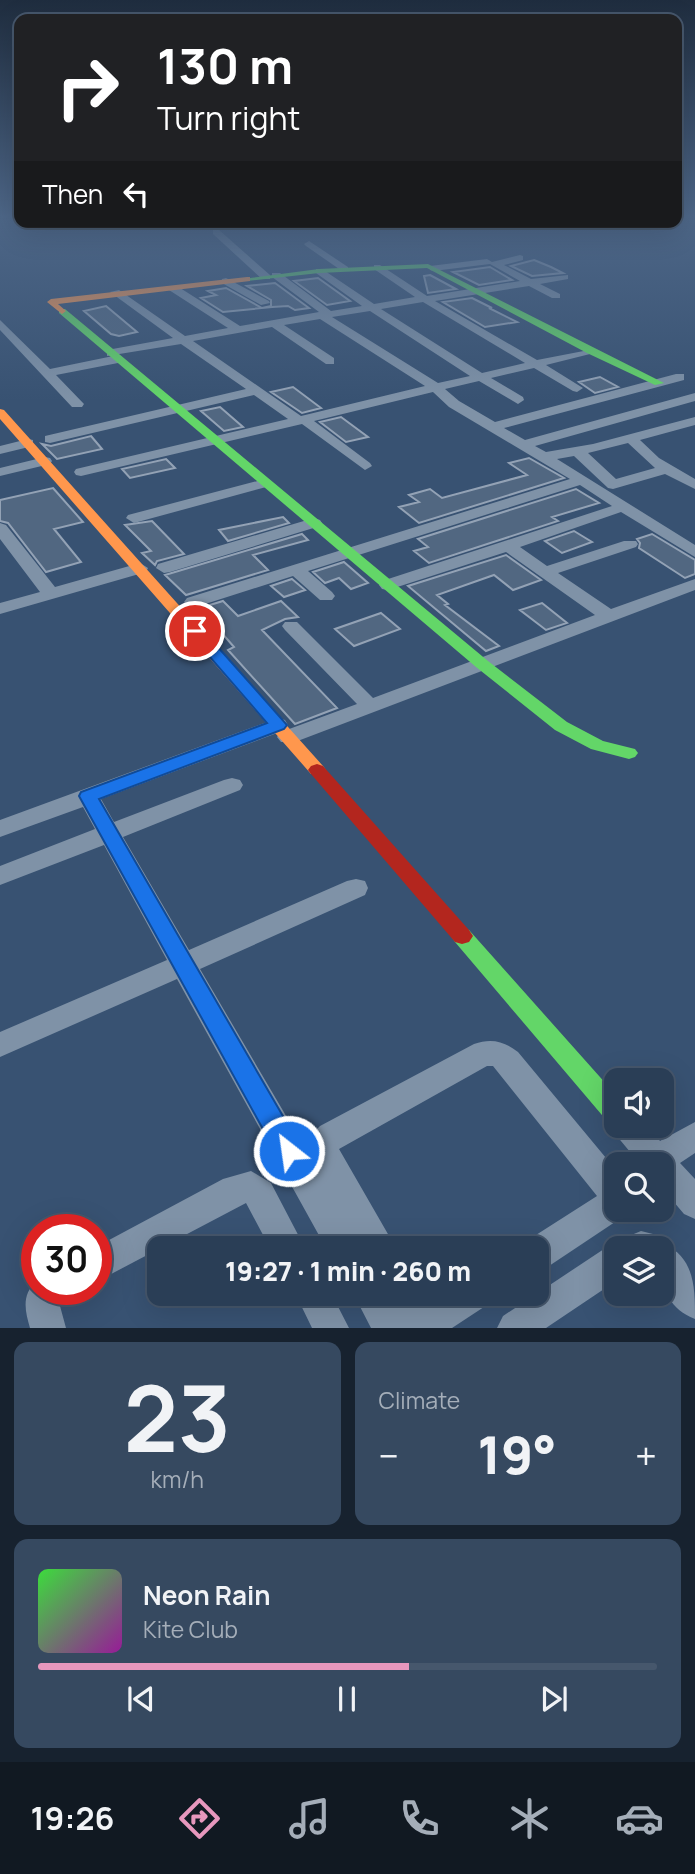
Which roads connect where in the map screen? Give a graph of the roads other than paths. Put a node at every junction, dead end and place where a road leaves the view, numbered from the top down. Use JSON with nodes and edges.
{"nodes":[{"id":1,"x":262,"y":277,"type":"edge"},
{"id":2,"x":272,"y":277,"type":"edge"},
{"id":3,"x":328,"y":277,"type":"edge"},
{"id":4,"x":391,"y":277,"type":"edge"},
{"id":5,"x":451,"y":277,"type":"edge"},
{"id":6,"x":517,"y":277,"type":"edge"},
{"id":7,"x":564,"y":277,"type":"dead end"},
{"id":8,"x":226,"y":281,"type":"junction"},
{"id":9,"x":527,"y":283,"type":"junction"},
{"id":10,"x":173,"y":288,"type":"junction"},
{"id":11,"x":478,"y":291,"type":"junction"},
{"id":12,"x":115,"y":292,"type":"junction"},
{"id":13,"x":556,"y":296,"type":"dead end"},
{"id":14,"x":423,"y":299,"type":"junction"},
{"id":15,"x":265,"y":303,"type":"dead end"},
{"id":16,"x":371,"y":307,"type":"junction"},
{"id":17,"x":324,"y":314,"type":"junction"},
{"id":18,"x":274,"y":323,"type":"junction"},
{"id":19,"x":3,"y":329,"type":"edge"},
{"id":20,"x":237,"y":329,"type":"junction"},
{"id":21,"x":182,"y":340,"type":"junction"},
{"id":22,"x":590,"y":351,"type":"junction"},
{"id":23,"x":114,"y":356,"type":"junction"},
{"id":24,"x":330,"y":361,"type":"dead end"},
{"id":25,"x":536,"y":364,"type":"junction"},
{"id":26,"x":47,"y":373,"type":"junction"},
{"id":27,"x":680,"y":377,"type":"dead end"},
{"id":28,"x":479,"y":378,"type":"junction"},
{"id":29,"x":659,"y":383,"type":"junction"},
{"id":30,"x":436,"y":388,"type":"junction"},
{"id":31,"x":577,"y":388,"type":"dead end"},
{"id":32,"x":256,"y":391,"type":"junction"},
{"id":33,"x":695,"y":397,"type":"edge"},
{"id":34,"x":518,"y":400,"type":"dead end"},
{"id":35,"x":77,"y":404,"type":"dead end"},
{"id":36,"x":177,"y":409,"type":"junction"},
{"id":37,"x":0,"y":412,"type":"edge"},
{"id":38,"x":301,"y":420,"type":"junction"},
{"id":39,"x":695,"y":421,"type":"edge"},
{"id":40,"x":678,"y":426,"type":"junction"},
{"id":41,"x":493,"y":427,"type":"junction"},
{"id":42,"x":695,"y":436,"type":"edge"},
{"id":43,"x":50,"y":439,"type":"dead end"},
{"id":44,"x":631,"y":439,"type":"junction"},
{"id":45,"x":214,"y":440,"type":"junction"},
{"id":46,"x":29,"y":443,"type":"junction"},
{"id":47,"x":523,"y":445,"type":"junction"},
{"id":48,"x":0,"y":450,"type":"edge"},
{"id":49,"x":577,"y":451,"type":"junction"},
{"id":50,"x":543,"y":457,"type":"junction"},
{"id":51,"x":45,"y":461,"type":"junction"},
{"id":52,"x":365,"y":466,"type":"dead end"},
{"id":53,"x":666,"y":469,"type":"junction"},
{"id":54,"x":0,"y":471,"type":"edge"},
{"id":55,"x":81,"y":472,"type":"dead end"},
{"id":56,"x":581,"y":480,"type":"junction"},
{"id":57,"x":265,"y":483,"type":"junction"},
{"id":58,"x":695,"y":485,"type":"edge"},
{"id":59,"x":615,"y":510,"type":"dead end"},
{"id":60,"x":134,"y":518,"type":"dead end"},
{"id":61,"x":314,"y":523,"type":"junction"},
{"id":62,"x":0,"y":528,"type":"edge"},
{"id":63,"x":630,"y":544,"type":"dead end"},
{"id":64,"x":507,"y":545,"type":"junction"},
{"id":65,"x":695,"y":552,"type":"edge"},
{"id":66,"x":19,"y":553,"type":"junction"},
{"id":67,"x":349,"y":553,"type":"junction"},
{"id":68,"x":0,"y":558,"type":"edge"},
{"id":69,"x":140,"y":568,"type":"junction"},
{"id":70,"x":164,"y":568,"type":"dead end"},
{"id":71,"x":296,"y":570,"type":"junction"},
{"id":72,"x":545,"y":572,"type":"junction"},
{"id":73,"x":695,"y":584,"type":"edge"},
{"id":74,"x":388,"y":585,"type":"junction"},
{"id":75,"x":51,"y":594,"type":"junction"},
{"id":76,"x":326,"y":596,"type":"dead end"},
{"id":77,"x":193,"y":603,"type":"dead end"},
{"id":78,"x":0,"y":609,"type":"edge"},
{"id":79,"x":608,"y":616,"type":"junction"},
{"id":80,"x":291,"y":626,"type":"dead end"},
{"id":81,"x":482,"y":664,"type":"junction"},
{"id":82,"x":370,"y":706,"type":"junction"},
{"id":83,"x":283,"y":731,"type":"junction"},
{"id":84,"x":629,"y":753,"type":"dead end"},
{"id":85,"x":232,"y":785,"type":"dead end"},
{"id":86,"x":88,"y":796,"type":"junction"},
{"id":87,"x":0,"y":829,"type":"edge"},
{"id":88,"x":110,"y":833,"type":"junction"},
{"id":89,"x":0,"y":876,"type":"edge"},
{"id":90,"x":356,"y":888,"type":"dead end"},
{"id":91,"x":184,"y":964,"type":"junction"},
{"id":92,"x":0,"y":1045,"type":"edge"},
{"id":93,"x":604,"y":1099,"type":"edge"},
{"id":94,"x":695,"y":1136,"type":"edge"},
{"id":95,"x":638,"y":1138,"type":"edge"},
{"id":96,"x":650,"y":1152,"type":"edge"},
{"id":97,"x":674,"y":1152,"type":"edge"},
{"id":98,"x":674,"y":1179,"type":"edge"},
{"id":99,"x":695,"y":1203,"type":"edge"},
{"id":100,"x":149,"y":1236,"type":"edge"},
{"id":101,"x":282,"y":1236,"type":"edge"},
{"id":102,"x":350,"y":1236,"type":"edge"},
{"id":103,"x":352,"y":1236,"type":"edge"},
{"id":104,"x":147,"y":1237,"type":"edge"},
{"id":105,"x":549,"y":1246,"type":"edge"},
{"id":106,"x":112,"y":1256,"type":"edge"},
{"id":107,"x":604,"y":1269,"type":"edge"},
{"id":108,"x":674,"y":1275,"type":"edge"},
{"id":109,"x":695,"y":1302,"type":"edge"},
{"id":110,"x":42,"y":1305,"type":"edge"},
{"id":111,"x":319,"y":1306,"type":"edge"},
{"id":112,"x":377,"y":1306,"type":"edge"},
{"id":113,"x":412,"y":1306,"type":"edge"},
{"id":114,"x":455,"y":1306,"type":"edge"},
{"id":115,"x":422,"y":1327,"type":"edge"},
{"id":116,"x":48,"y":1328,"type":"edge"},
{"id":117,"x":331,"y":1328,"type":"edge"},
{"id":118,"x":390,"y":1328,"type":"edge"},
{"id":119,"x":515,"y":1328,"type":"edge"}],
"edges":[{"from":1,"to":8,"type":"street"},
{"from":2,"to":17,"type":"street"},
{"from":3,"to":16,"type":"street"},
{"from":4,"to":14,"type":"street"},
{"from":5,"to":11,"type":"street"},
{"from":6,"to":9,"type":"street"},
{"from":7,"to":9,"type":"street"},
{"from":8,"to":10,"type":"street"},
{"from":8,"to":15,"type":"street"},
{"from":9,"to":11,"type":"street"},
{"from":9,"to":13,"type":"street"},
{"from":10,"to":12,"type":"street"},
{"from":10,"to":20,"type":"street"},
{"from":11,"to":14,"type":"street"},
{"from":11,"to":22,"type":"street"},
{"from":12,"to":21,"type":"street"},
{"from":12,"to":23,"type":"street"},
{"from":14,"to":16,"type":"street"},
{"from":14,"to":25,"type":"street"},
{"from":16,"to":17,"type":"street"},
{"from":16,"to":28,"type":"street"},
{"from":17,"to":18,"type":"street"},
{"from":17,"to":30,"type":"street"},
{"from":18,"to":20,"type":"street"},
{"from":18,"to":24,"type":"street"},
{"from":19,"to":26,"type":"street"},
{"from":20,"to":21,"type":"street"},
{"from":21,"to":23,"type":"street"},
{"from":21,"to":32,"type":"street"},
{"from":22,"to":25,"type":"street"},
{"from":22,"to":29,"type":"street"},
{"from":23,"to":26,"type":"street"},
{"from":23,"to":36,"type":"street"},
{"from":25,"to":28,"type":"street"},
{"from":25,"to":31,"type":"street"},
{"from":26,"to":35,"type":"street"},
{"from":27,"to":29,"type":"street"},
{"from":28,"to":30,"type":"street"},
{"from":28,"to":34,"type":"street"},
{"from":29,"to":41,"type":"street"},
{"from":30,"to":38,"type":"street"},
{"from":30,"to":41,"type":"street"},
{"from":32,"to":36,"type":"street"},
{"from":32,"to":38,"type":"street"},
{"from":33,"to":47,"type":"street"},
{"from":36,"to":43,"type":"street"},
{"from":36,"to":45,"type":"street"},
{"from":37,"to":46,"type":"street"},
{"from":38,"to":45,"type":"street"},
{"from":38,"to":52,"type":"street"},
{"from":39,"to":40,"type":"street"},
{"from":40,"to":42,"type":"street"},
{"from":40,"to":44,"type":"street"},
{"from":41,"to":47,"type":"street"},
{"from":44,"to":49,"type":"street"},
{"from":44,"to":53,"type":"street"},
{"from":45,"to":55,"type":"street"},
{"from":45,"to":57,"type":"street"},
{"from":46,"to":48,"type":"street"},
{"from":46,"to":51,"type":"street"},
{"from":47,"to":50,"type":"street"},
{"from":49,"to":50,"type":"street"},
{"from":49,"to":53,"type":"street"},
{"from":50,"to":56,"type":"street"},
{"from":51,"to":54,"type":"street"},
{"from":51,"to":69,"type":"street"},
{"from":53,"to":58,"type":"street"},
{"from":56,"to":65,"type":"street"},
{"from":56,"to":67,"type":"street"},
{"from":57,"to":60,"type":"street"},
{"from":57,"to":61,"type":"street"},
{"from":59,"to":64,"type":"street"},
{"from":61,"to":67,"type":"street"},
{"from":61,"to":70,"type":"street"},
{"from":62,"to":66,"type":"street"},
{"from":63,"to":72,"type":"street"},
{"from":64,"to":72,"type":"street"},
{"from":64,"to":74,"type":"street"},
{"from":66,"to":68,"type":"street"},
{"from":66,"to":75,"type":"street"},
{"from":67,"to":71,"type":"street"},
{"from":67,"to":74,"type":"street"},
{"from":69,"to":75,"type":"street"},
{"from":69,"to":83,"type":"street"},
{"from":71,"to":76,"type":"street"},
{"from":71,"to":77,"type":"street"},
{"from":72,"to":79,"type":"street"},
{"from":73,"to":79,"type":"street"},
{"from":74,"to":81,"type":"street"},
{"from":75,"to":78,"type":"street"},
{"from":79,"to":81,"type":"street"},
{"from":80,"to":82,"type":"street"},
{"from":81,"to":82,"type":"street"},
{"from":81,"to":84,"type":"street"},
{"from":82,"to":83,"type":"street"},
{"from":83,"to":86,"type":"street"},
{"from":83,"to":93,"type":"street"},
{"from":85,"to":88,"type":"street"},
{"from":86,"to":87,"type":"street"},
{"from":86,"to":88,"type":"street"},
{"from":88,"to":89,"type":"street"},
{"from":88,"to":91,"type":"street"},
{"from":90,"to":91,"type":"street"},
{"from":91,"to":92,"type":"street"},
{"from":91,"to":102,"type":"street"},
{"from":94,"to":97,"type":"street"},
{"from":95,"to":96,"type":"street"},
{"from":98,"to":99,"type":"street"},
{"from":100,"to":101,"type":"street"},
{"from":103,"to":105,"type":"street"},
{"from":104,"to":106,"type":"street"},
{"from":107,"to":119,"type":"street"},
{"from":108,"to":109,"type":"street"},
{"from":110,"to":116,"type":"street"},
{"from":111,"to":117,"type":"street"},
{"from":112,"to":118,"type":"street"},
{"from":113,"to":115,"type":"street"},
{"from":114,"to":115,"type":"street"}]}
